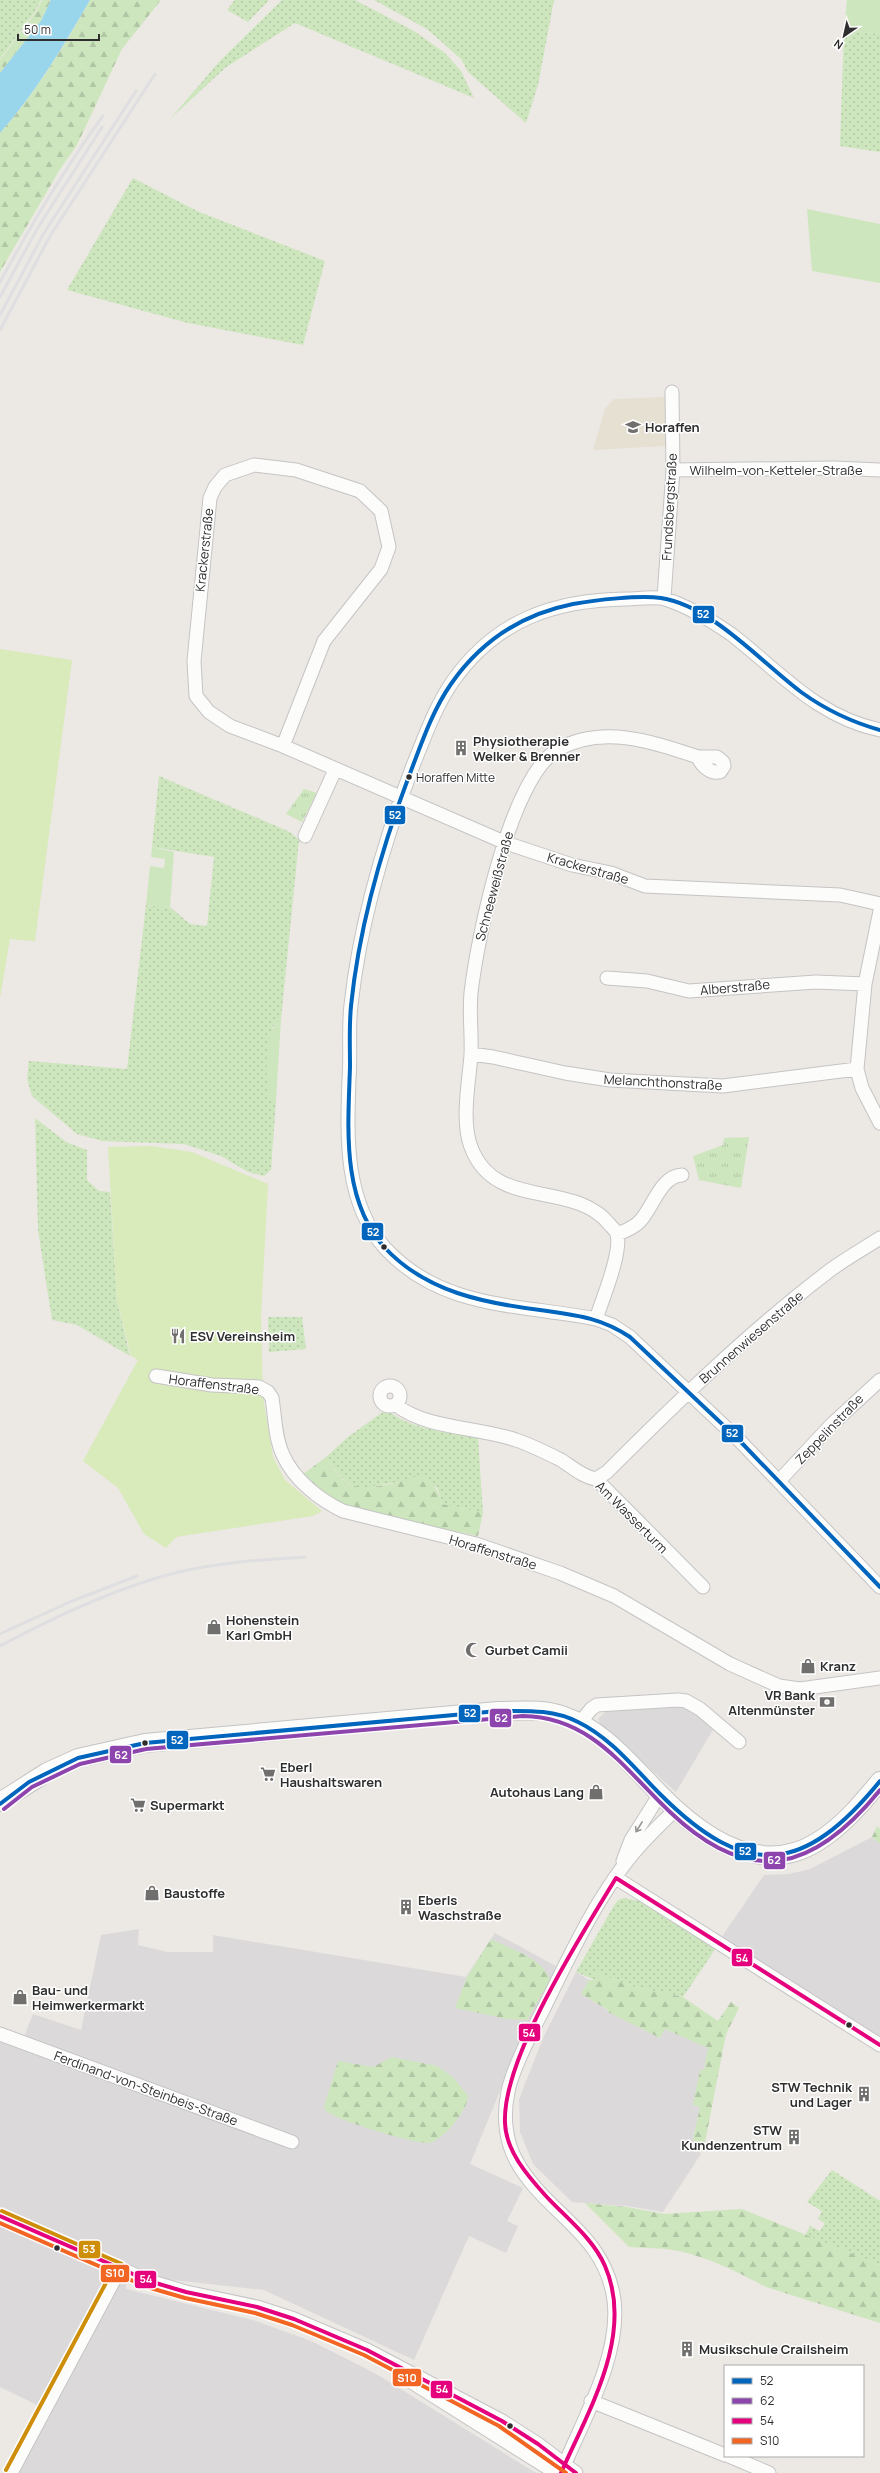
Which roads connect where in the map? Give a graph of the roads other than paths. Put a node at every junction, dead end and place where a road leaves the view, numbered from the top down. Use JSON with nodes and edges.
{"nodes":[{"id":1,"x":672,"y":392,"type":"dead end"},
{"id":2,"x":673,"y":470,"type":"junction"},
{"id":3,"x":880,"y":470,"type":"edge"},
{"id":4,"x":664,"y":598,"type":"junction"},
{"id":5,"x":880,"y":730,"type":"edge"},
{"id":6,"x":283,"y":746,"type":"junction"},
{"id":7,"x":698,"y":756,"type":"dead end"},
{"id":8,"x":335,"y":770,"type":"junction"},
{"id":9,"x":401,"y":798,"type":"junction"},
{"id":10,"x":304,"y":836,"type":"dead end"},
{"id":11,"x":506,"y":842,"type":"junction"},
{"id":12,"x":880,"y":904,"type":"edge"},
{"id":13,"x":880,"y":911,"type":"edge"},
{"id":14,"x":607,"y":978,"type":"dead end"},
{"id":15,"x":865,"y":984,"type":"junction"},
{"id":16,"x":471,"y":1054,"type":"junction"},
{"id":17,"x":857,"y":1069,"type":"junction"},
{"id":18,"x":880,"y":1123,"type":"edge"},
{"id":19,"x":682,"y":1175,"type":"dead end"},
{"id":20,"x":617,"y":1234,"type":"junction"},
{"id":21,"x":880,"y":1238,"type":"edge"},
{"id":22,"x":596,"y":1319,"type":"junction"},
{"id":23,"x":156,"y":1376,"type":"dead end"},
{"id":24,"x":880,"y":1380,"type":"edge"},
{"id":25,"x":688,"y":1391,"type":"junction"},
{"id":26,"x":396,"y":1405,"type":"dead end"},
{"id":27,"x":596,"y":1479,"type":"junction"},
{"id":28,"x":779,"y":1481,"type":"junction"},
{"id":29,"x":703,"y":1587,"type":"dead end"},
{"id":30,"x":880,"y":1587,"type":"edge"},
{"id":31,"x":880,"y":1678,"type":"edge"},
{"id":32,"x":580,"y":1723,"type":"junction"},
{"id":33,"x":740,"y":1742,"type":"dead end"},
{"id":34,"x":880,"y":1781,"type":"edge"},
{"id":35,"x":660,"y":1794,"type":"junction"},
{"id":36,"x":5,"y":1799,"type":"edge"},
{"id":37,"x":676,"y":1809,"type":"junction"},
{"id":38,"x":616,"y":1878,"type":"junction"},
{"id":39,"x":0,"y":2034,"type":"edge"},
{"id":40,"x":880,"y":2045,"type":"edge"},
{"id":41,"x":292,"y":2142,"type":"dead end"},
{"id":42,"x":0,"y":2216,"type":"edge"},
{"id":43,"x":120,"y":2269,"type":"junction"},
{"id":44,"x":346,"y":2342,"type":"junction"},
{"id":45,"x":591,"y":2401,"type":"junction"},
{"id":46,"x":724,"y":2454,"type":"edge"},
{"id":47,"x":731,"y":2457,"type":"edge"},
{"id":48,"x":560,"y":2468,"type":"edge"},
{"id":49,"x":11,"y":2473,"type":"edge"},
{"id":50,"x":576,"y":2473,"type":"edge"},
{"id":51,"x":769,"y":2473,"type":"edge"}],
"edges":[{"from":1,"to":2,"type":"street","name":"Frundsbergstraße"},
{"from":2,"to":3,"type":"street","name":"Wilhelm-von-Ketteler-Straße"},
{"from":2,"to":4,"type":"street","name":"Frundsbergstraße"},
{"from":4,"to":5,"type":"street"},
{"from":4,"to":9,"type":"street"},
{"from":6,"to":6,"type":"street","name":"Krackerstraße"},
{"from":6,"to":8,"type":"street","name":"Krackerstraße"},
{"from":7,"to":11,"type":"street","name":"Schneeweißstraße"},
{"from":8,"to":9,"type":"street","name":"Krackerstraße"},
{"from":8,"to":10,"type":"street"},
{"from":9,"to":11,"type":"street","name":"Krackerstraße"},
{"from":9,"to":22,"type":"street"},
{"from":11,"to":12,"type":"street","name":"Krackerstraße"},
{"from":11,"to":16,"type":"street","name":"Schneeweißstraße"},
{"from":13,"to":15,"type":"street"},
{"from":14,"to":15,"type":"street","name":"Alberstraße"},
{"from":15,"to":17,"type":"street"},
{"from":16,"to":17,"type":"street","name":"Melanchthonstraße"},
{"from":16,"to":20,"type":"street","name":"Schneeweißstraße"},
{"from":17,"to":18,"type":"street"},
{"from":19,"to":20,"type":"street"},
{"from":20,"to":22,"type":"street"},
{"from":21,"to":25,"type":"street","name":"Brunnenwiesenstraße"},
{"from":22,"to":25,"type":"street"},
{"from":23,"to":31,"type":"street","name":"Horaffenstraße"},
{"from":24,"to":28,"type":"street","name":"Zeppelinstraße"},
{"from":25,"to":27,"type":"street","name":"Brunnenwiesenstraße"},
{"from":25,"to":28,"type":"street"},
{"from":26,"to":27,"type":"street","name":"Am Wasserturm"},
{"from":27,"to":29,"type":"street","name":"Am Wasserturm"},
{"from":28,"to":30,"type":"street"},
{"from":32,"to":33,"type":"street"},
{"from":32,"to":35,"type":"main road"},
{"from":32,"to":36,"type":"main road"},
{"from":34,"to":37,"type":"main road"},
{"from":35,"to":37,"type":"main road"},
{"from":35,"to":38,"type":"street","one_way":true},
{"from":37,"to":38,"type":"street"},
{"from":38,"to":40,"type":"street"},
{"from":38,"to":45,"type":"street"},
{"from":39,"to":41,"type":"street","name":"Ferdinand-von-Steinbeis-Straße"},
{"from":42,"to":43,"type":"street"},
{"from":43,"to":44,"type":"street"},
{"from":43,"to":49,"type":"street"},
{"from":44,"to":48,"type":"street"},
{"from":44,"to":48,"type":"street"},
{"from":45,"to":46,"type":"street"},
{"from":45,"to":48,"type":"street"},
{"from":47,"to":51,"type":"street"},
{"from":48,"to":50,"type":"street"}]}
